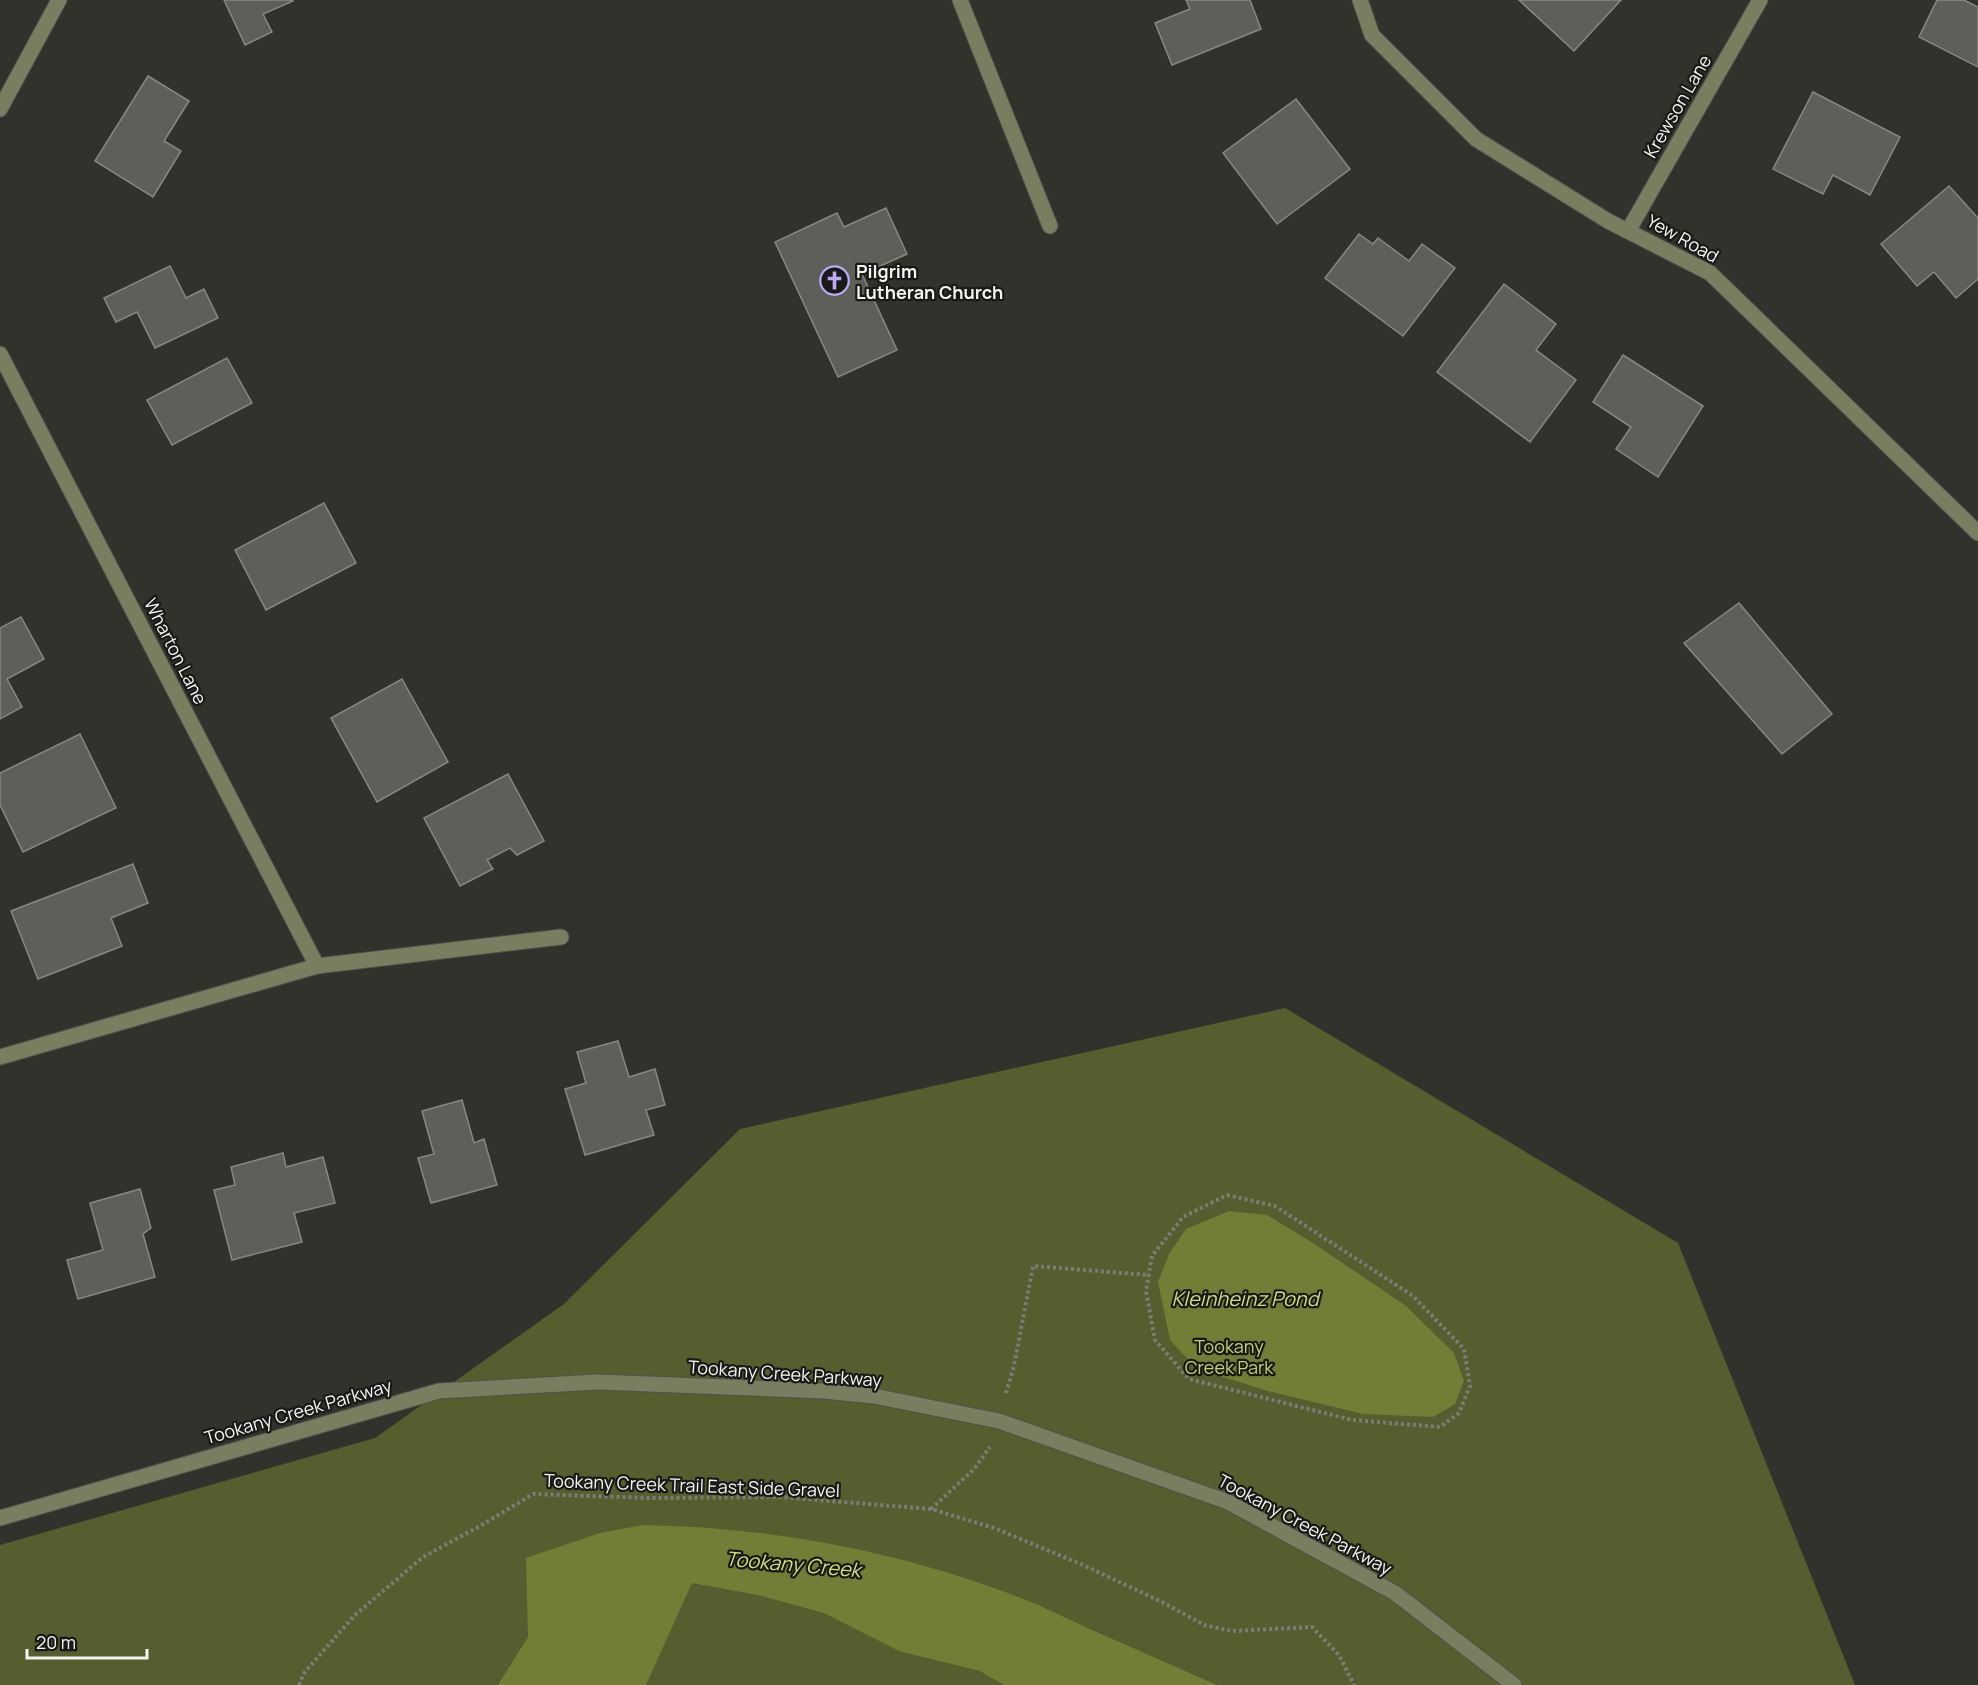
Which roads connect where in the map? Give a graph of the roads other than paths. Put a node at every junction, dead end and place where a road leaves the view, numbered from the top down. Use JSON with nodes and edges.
{"nodes":[{"id":1,"x":58,"y":0,"type":"edge"},
{"id":2,"x":960,"y":0,"type":"edge"},
{"id":3,"x":1360,"y":0,"type":"edge"},
{"id":4,"x":1760,"y":0,"type":"edge"},
{"id":5,"x":0,"y":109,"type":"edge"},
{"id":6,"x":1050,"y":226,"type":"dead end"},
{"id":7,"x":1628,"y":231,"type":"junction"},
{"id":8,"x":0,"y":354,"type":"edge"},
{"id":9,"x":1978,"y":532,"type":"edge"},
{"id":10,"x":561,"y":937,"type":"dead end"},
{"id":11,"x":317,"y":966,"type":"junction"},
{"id":12,"x":0,"y":1057,"type":"edge"},
{"id":13,"x":0,"y":1518,"type":"edge"},
{"id":14,"x":1514,"y":1685,"type":"edge"}],
"edges":[{"from":1,"to":5,"type":"street"},
{"from":2,"to":6,"type":"street"},
{"from":3,"to":7,"type":"street","name":"Yew Road"},
{"from":4,"to":7,"type":"street","name":"Krewson Lane"},
{"from":7,"to":9,"type":"street","name":"Yew Road"},
{"from":8,"to":11,"type":"street","name":"Wharton Lane"},
{"from":10,"to":11,"type":"street"},
{"from":11,"to":12,"type":"street"},
{"from":13,"to":14,"type":"street","name":"Tookany Creek Parkway"}]}
